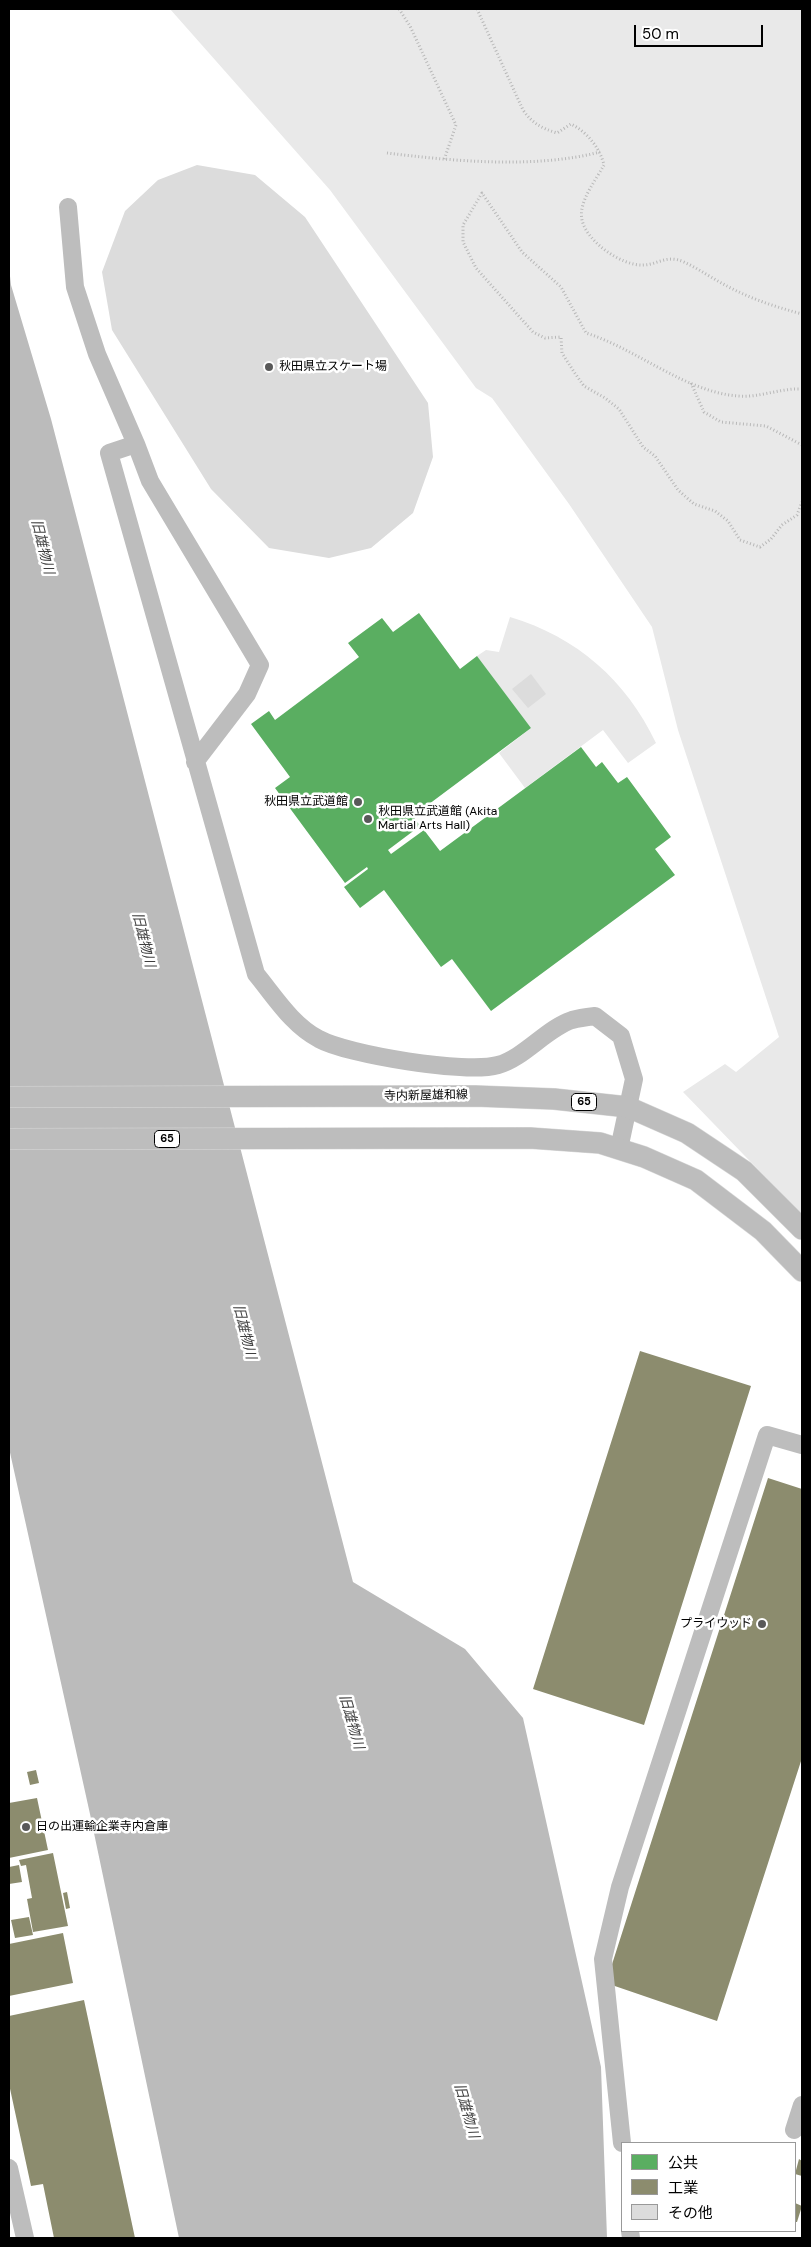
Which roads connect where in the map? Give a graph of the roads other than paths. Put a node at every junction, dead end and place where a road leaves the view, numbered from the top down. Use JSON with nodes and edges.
{"nodes":[{"id":1,"x":68,"y":207,"type":"dead end"},
{"id":2,"x":136,"y":444,"type":"junction"},
{"id":3,"x":195,"y":762,"type":"junction"},
{"id":4,"x":9,"y":1097,"type":"edge"},
{"id":5,"x":628,"y":1107,"type":"junction"},
{"id":6,"x":9,"y":1139,"type":"edge"},
{"id":7,"x":619,"y":1149,"type":"junction"},
{"id":8,"x":802,"y":1229,"type":"edge"},
{"id":9,"x":802,"y":1271,"type":"edge"},
{"id":10,"x":802,"y":1445,"type":"edge"},
{"id":11,"x":802,"y":2105,"type":"edge"},
{"id":12,"x":794,"y":2130,"type":"dead end"},
{"id":13,"x":622,"y":2142,"type":"edge"},
{"id":14,"x":9,"y":2168,"type":"edge"},
{"id":15,"x":25,"y":2238,"type":"edge"}],
"edges":[{"from":1,"to":2,"type":"street"},
{"from":2,"to":3,"type":"street"},
{"from":2,"to":3,"type":"street"},
{"from":3,"to":5,"type":"street"},
{"from":4,"to":5,"type":"main road","name":"寺内新屋雄和線","number":"65"},
{"from":5,"to":7,"type":"street"},
{"from":5,"to":8,"type":"main road","name":"寺内新屋雄和線","number":"65"},
{"from":6,"to":7,"type":"main road","number":"65"},
{"from":7,"to":9,"type":"main road","number":"65"},
{"from":10,"to":13,"type":"street"},
{"from":11,"to":12,"type":"street"},
{"from":14,"to":15,"type":"street"}]}
